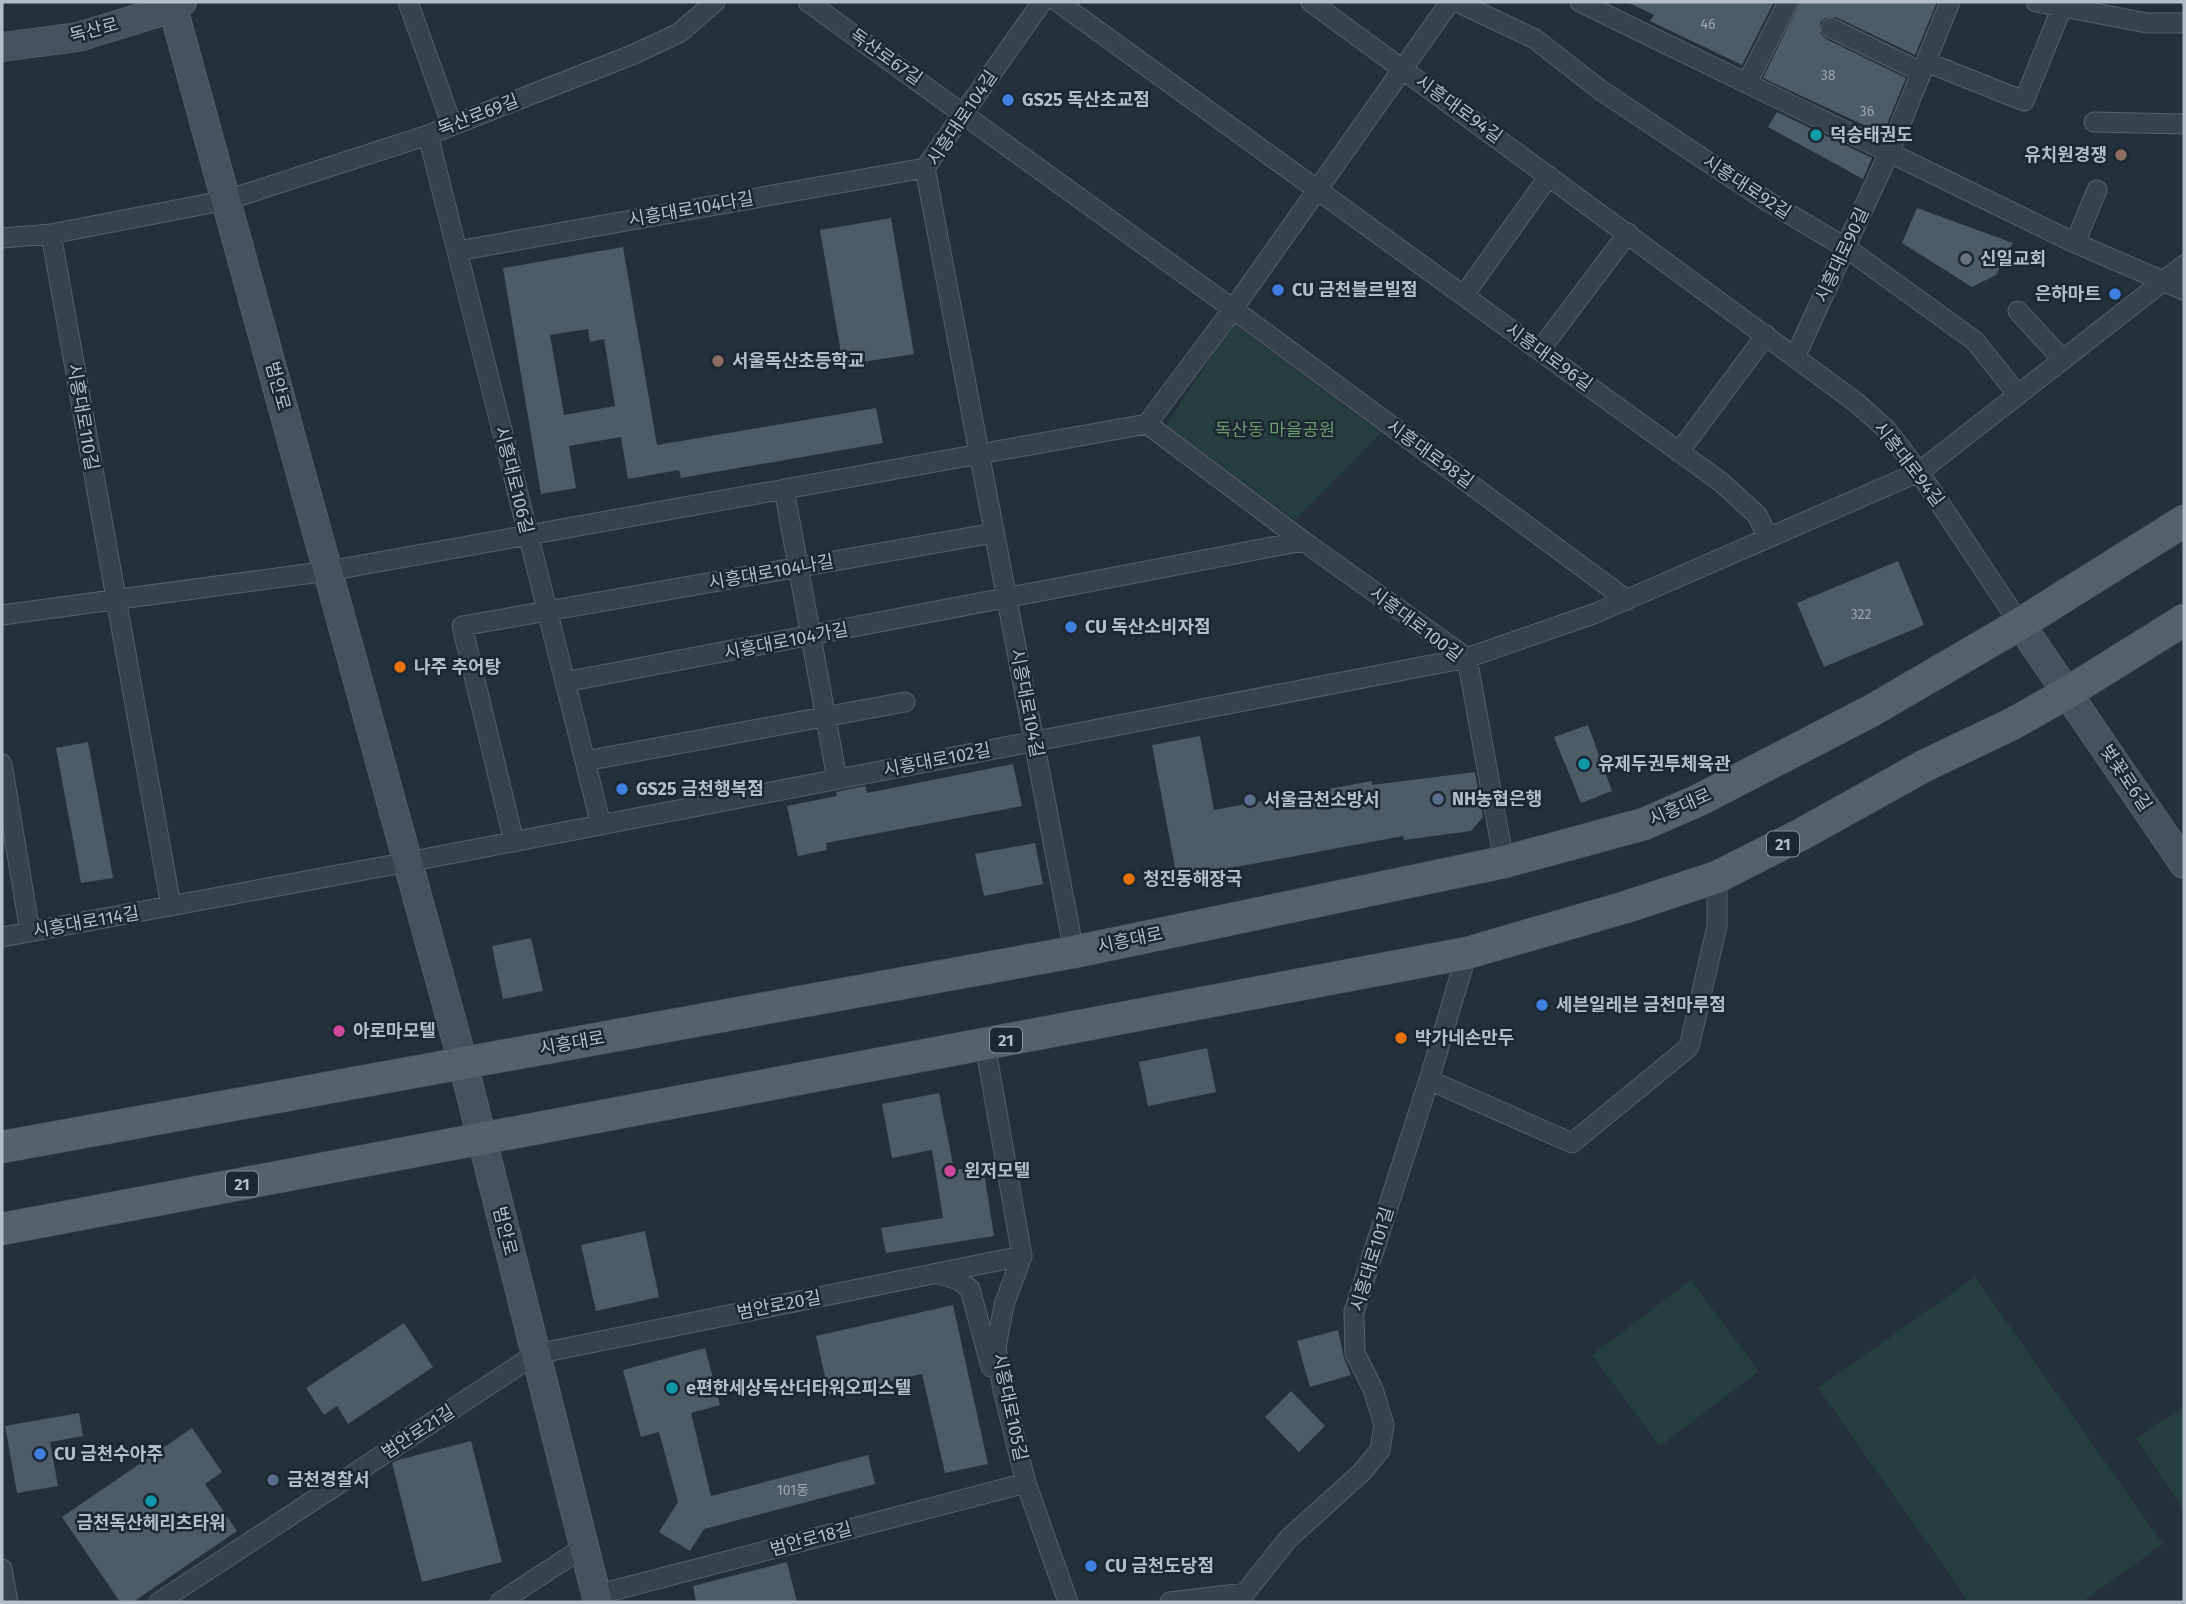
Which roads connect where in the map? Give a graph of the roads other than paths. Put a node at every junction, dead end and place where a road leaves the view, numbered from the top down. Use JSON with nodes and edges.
{"nodes":[{"id":1,"x":408,"y":2,"type":"edge"},
{"id":2,"x":715,"y":2,"type":"edge"},
{"id":3,"x":808,"y":2,"type":"edge"},
{"id":4,"x":1042,"y":2,"type":"edge"},
{"id":5,"x":1058,"y":2,"type":"edge"},
{"id":6,"x":1311,"y":2,"type":"edge"},
{"id":7,"x":1450,"y":2,"type":"edge"},
{"id":8,"x":1457,"y":2,"type":"edge"},
{"id":9,"x":1580,"y":2,"type":"edge"},
{"id":10,"x":1788,"y":2,"type":"edge"},
{"id":11,"x":1950,"y":2,"type":"edge"},
{"id":12,"x":2036,"y":2,"type":"edge"},
{"id":13,"x":176,"y":4,"type":"edge"},
{"id":14,"x":2062,"y":7,"type":"junction"},
{"id":15,"x":2184,"y":23,"type":"edge"},
{"id":16,"x":1831,"y":28,"type":"dead end"},
{"id":17,"x":2,"y":47,"type":"edge"},
{"id":18,"x":1924,"y":67,"type":"junction"},
{"id":19,"x":1404,"y":68,"type":"junction"},
{"id":20,"x":1747,"y":83,"type":"junction"},
{"id":21,"x":964,"y":113,"type":"junction"},
{"id":22,"x":2094,"y":122,"type":"dead end"},
{"id":23,"x":2184,"y":124,"type":"edge"},
{"id":24,"x":452,"y":125,"type":"junction"},
{"id":25,"x":428,"y":135,"type":"junction"},
{"id":26,"x":1888,"y":152,"type":"junction"},
{"id":27,"x":925,"y":168,"type":"junction"},
{"id":28,"x":1549,"y":176,"type":"junction"},
{"id":29,"x":1318,"y":189,"type":"junction"},
{"id":30,"x":2097,"y":190,"type":"dead end"},
{"id":31,"x":227,"y":201,"type":"junction"},
{"id":32,"x":1628,"y":233,"type":"junction"},
{"id":33,"x":51,"y":234,"type":"junction"},
{"id":34,"x":2,"y":238,"type":"edge"},
{"id":35,"x":2075,"y":243,"type":"junction"},
{"id":36,"x":1845,"y":247,"type":"junction"},
{"id":37,"x":457,"y":251,"type":"junction"},
{"id":38,"x":2184,"y":265,"type":"edge"},
{"id":39,"x":2166,"y":280,"type":"junction"},
{"id":40,"x":2184,"y":290,"type":"edge"},
{"id":41,"x":1464,"y":295,"type":"junction"},
{"id":42,"x":1233,"y":309,"type":"junction"},
{"id":43,"x":2018,"y":311,"type":"dead end"},
{"id":44,"x":1766,"y":335,"type":"junction"},
{"id":45,"x":1539,"y":350,"type":"junction"},
{"id":46,"x":1795,"y":357,"type":"junction"},
{"id":47,"x":2063,"y":360,"type":"junction"},
{"id":48,"x":2018,"y":395,"type":"junction"},
{"id":49,"x":1147,"y":424,"type":"junction"},
{"id":50,"x":1679,"y":452,"type":"junction"},
{"id":51,"x":980,"y":454,"type":"junction"},
{"id":52,"x":1919,"y":472,"type":"junction"},
{"id":53,"x":784,"y":489,"type":"junction"},
{"id":54,"x":2184,"y":521,"type":"edge"},
{"id":55,"x":994,"y":533,"type":"junction"},
{"id":56,"x":528,"y":535,"type":"junction"},
{"id":57,"x":1768,"y":537,"type":"junction"},
{"id":58,"x":1303,"y":541,"type":"junction"},
{"id":59,"x":798,"y":567,"type":"junction"},
{"id":60,"x":328,"y":571,"type":"junction"},
{"id":61,"x":115,"y":600,"type":"junction"},
{"id":62,"x":1007,"y":600,"type":"junction"},
{"id":63,"x":1627,"y":600,"type":"junction"},
{"id":64,"x":547,"y":611,"type":"junction"},
{"id":65,"x":2,"y":615,"type":"edge"},
{"id":66,"x":2184,"y":620,"type":"edge"},
{"id":67,"x":2020,"y":624,"type":"junction"},
{"id":68,"x":811,"y":636,"type":"junction"},
{"id":69,"x":1466,"y":658,"type":"junction"},
{"id":70,"x":565,"y":682,"type":"junction"},
{"id":71,"x":2067,"y":693,"type":"junction"},
{"id":72,"x":905,"y":702,"type":"dead end"},
{"id":73,"x":826,"y":717,"type":"junction"},
{"id":74,"x":1034,"y":742,"type":"junction"},
{"id":75,"x":585,"y":761,"type":"junction"},
{"id":76,"x":2,"y":764,"type":"edge"},
{"id":77,"x":838,"y":779,"type":"junction"},
{"id":78,"x":601,"y":825,"type":"junction"},
{"id":79,"x":514,"y":842,"type":"junction"},
{"id":80,"x":408,"y":862,"type":"junction"},
{"id":81,"x":1503,"y":862,"type":"junction"},
{"id":82,"x":2184,"y":864,"type":"edge"},
{"id":83,"x":1717,"y":877,"type":"junction"},
{"id":84,"x":171,"y":906,"type":"junction"},
{"id":85,"x":30,"y":932,"type":"junction"},
{"id":86,"x":2,"y":937,"type":"edge"},
{"id":87,"x":1074,"y":952,"type":"junction"},
{"id":88,"x":1467,"y":953,"type":"junction"},
{"id":89,"x":985,"y":1044,"type":"junction"},
{"id":90,"x":463,"y":1063,"type":"junction"},
{"id":91,"x":1429,"y":1080,"type":"junction"},
{"id":92,"x":482,"y":1138,"type":"junction"},
{"id":93,"x":2,"y":1147,"type":"edge"},
{"id":94,"x":2,"y":1229,"type":"edge"},
{"id":95,"x":1022,"y":1256,"type":"junction"},
{"id":96,"x":937,"y":1273,"type":"junction"},
{"id":97,"x":536,"y":1354,"type":"junction"},
{"id":98,"x":1003,"y":1390,"type":"junction"},
{"id":99,"x":1026,"y":1483,"type":"junction"},
{"id":100,"x":584,"y":1547,"type":"junction"},
{"id":101,"x":2,"y":1569,"type":"edge"},
{"id":102,"x":1248,"y":1597,"type":"edge"},
{"id":103,"x":597,"y":1599,"type":"edge"},
{"id":104,"x":8,"y":1602,"type":"edge"},
{"id":105,"x":159,"y":1602,"type":"edge"},
{"id":106,"x":500,"y":1602,"type":"edge"},
{"id":107,"x":1068,"y":1602,"type":"edge"},
{"id":108,"x":1170,"y":1602,"type":"edge"}],
"edges":[{"from":1,"to":24,"type":"street"},
{"from":2,"to":24,"type":"street","name":"독산로69길"},
{"from":3,"to":21,"type":"street","name":"독산로67길"},
{"from":4,"to":21,"type":"street","name":"시흥대로104길"},
{"from":5,"to":29,"type":"street","name":"시흥대로96길"},
{"from":6,"to":19,"type":"street","name":"시흥대로94길"},
{"from":7,"to":19,"type":"street"},
{"from":8,"to":36,"type":"street","name":"시흥대로92길"},
{"from":9,"to":20,"type":"street"},
{"from":10,"to":20,"type":"street"},
{"from":11,"to":18,"type":"street","name":"시흥대로90길"},
{"from":12,"to":14,"type":"street"},
{"from":13,"to":17,"type":"main road","name":"독산로"},
{"from":13,"to":31,"type":"main road","name":"범안로"},
{"from":14,"to":15,"type":"street"},
{"from":14,"to":18,"type":"street"},
{"from":16,"to":18,"type":"street"},
{"from":18,"to":26,"type":"street","name":"시흥대로90길"},
{"from":19,"to":28,"type":"street","name":"시흥대로94길"},
{"from":19,"to":29,"type":"street","name":"시흥대로94길"},
{"from":20,"to":26,"type":"street"},
{"from":21,"to":27,"type":"street","name":"시흥대로104길"},
{"from":21,"to":42,"type":"street","name":"시흥대로98길"},
{"from":22,"to":23,"type":"street"},
{"from":24,"to":25,"type":"street","name":"독산로69길"},
{"from":25,"to":31,"type":"street","name":"독산로69길"},
{"from":25,"to":37,"type":"street","name":"시흥대로106길"},
{"from":26,"to":35,"type":"street"},
{"from":26,"to":36,"type":"street","name":"시흥대로90길"},
{"from":27,"to":37,"type":"street","name":"시흥대로104다길"},
{"from":27,"to":51,"type":"street","name":"시흥대로104길"},
{"from":28,"to":32,"type":"street","name":"시흥대로94길"},
{"from":28,"to":41,"type":"street"},
{"from":29,"to":41,"type":"street","name":"시흥대로96길"},
{"from":29,"to":42,"type":"street"},
{"from":30,"to":35,"type":"street"},
{"from":31,"to":33,"type":"street"},
{"from":31,"to":60,"type":"main road","name":"범안로"},
{"from":32,"to":44,"type":"street","name":"시흥대로94길"},
{"from":32,"to":45,"type":"street"},
{"from":33,"to":34,"type":"street"},
{"from":33,"to":61,"type":"street","name":"시흥대로110길"},
{"from":35,"to":39,"type":"street"},
{"from":36,"to":46,"type":"street","name":"시흥대로90길"},
{"from":36,"to":48,"type":"street","name":"시흥대로92길"},
{"from":37,"to":56,"type":"street","name":"시흥대로106길"},
{"from":38,"to":39,"type":"street"},
{"from":39,"to":40,"type":"street"},
{"from":39,"to":47,"type":"street"},
{"from":41,"to":45,"type":"street","name":"시흥대로96길"},
{"from":42,"to":49,"type":"street"},
{"from":42,"to":63,"type":"street","name":"시흥대로98길"},
{"from":43,"to":47,"type":"street"},
{"from":44,"to":46,"type":"street","name":"시흥대로94길"},
{"from":44,"to":50,"type":"street"},
{"from":45,"to":50,"type":"street","name":"시흥대로96길"},
{"from":46,"to":52,"type":"street","name":"시흥대로94길"},
{"from":47,"to":48,"type":"street"},
{"from":48,"to":52,"type":"street"},
{"from":49,"to":51,"type":"street"},
{"from":49,"to":58,"type":"street","name":"시흥대로100길"},
{"from":50,"to":57,"type":"street","name":"시흥대로96길"},
{"from":51,"to":53,"type":"street"},
{"from":51,"to":55,"type":"street","name":"시흥대로104길"},
{"from":52,"to":57,"type":"street"},
{"from":52,"to":67,"type":"street","name":"시흥대로94길"},
{"from":53,"to":56,"type":"street"},
{"from":53,"to":59,"type":"street"},
{"from":54,"to":67,"type":"main road","name":"시흥대로"},
{"from":55,"to":59,"type":"street","name":"시흥대로104나길"},
{"from":55,"to":62,"type":"street","name":"시흥대로104길"},
{"from":56,"to":60,"type":"street"},
{"from":56,"to":64,"type":"street","name":"시흥대로106길"},
{"from":57,"to":63,"type":"street"},
{"from":58,"to":62,"type":"street"},
{"from":58,"to":69,"type":"street","name":"시흥대로100길"},
{"from":59,"to":64,"type":"street","name":"시흥대로104나길"},
{"from":59,"to":68,"type":"street"},
{"from":60,"to":61,"type":"street"},
{"from":60,"to":80,"type":"main road","name":"범안로"},
{"from":61,"to":65,"type":"street"},
{"from":61,"to":84,"type":"street","name":"시흥대로110길"},
{"from":62,"to":68,"type":"street","name":"시흥대로104가길"},
{"from":62,"to":74,"type":"street","name":"시흥대로104길"},
{"from":63,"to":69,"type":"street"},
{"from":64,"to":70,"type":"street","name":"시흥대로106길"},
{"from":64,"to":79,"type":"street","name":"시흥대로104나길"},
{"from":66,"to":71,"type":"main road","number":"21"},
{"from":67,"to":71,"type":"main road","name":"벚꽃로6길"},
{"from":67,"to":81,"type":"main road","name":"시흥대로"},
{"from":68,"to":70,"type":"street","name":"시흥대로104가길"},
{"from":68,"to":73,"type":"street"},
{"from":69,"to":74,"type":"street","name":"시흥대로102길"},
{"from":69,"to":81,"type":"street","name":"시흥대로100길"},
{"from":70,"to":75,"type":"street","name":"시흥대로106길"},
{"from":71,"to":82,"type":"main road","name":"벚꽃로6길"},
{"from":71,"to":83,"type":"main road","number":"21"},
{"from":72,"to":73,"type":"street"},
{"from":73,"to":75,"type":"street"},
{"from":73,"to":77,"type":"street"},
{"from":74,"to":77,"type":"street","name":"시흥대로102길"},
{"from":74,"to":87,"type":"street","name":"시흥대로104길"},
{"from":75,"to":78,"type":"street","name":"시흥대로106길"},
{"from":76,"to":85,"type":"street"},
{"from":77,"to":78,"type":"street","name":"시흥대로102길"},
{"from":78,"to":79,"type":"street","name":"시흥대로102길"},
{"from":79,"to":80,"type":"street","name":"시흥대로102길"},
{"from":80,"to":84,"type":"street"},
{"from":80,"to":90,"type":"main road","name":"범안로"},
{"from":81,"to":87,"type":"main road","name":"시흥대로"},
{"from":83,"to":88,"type":"main road","number":"21"},
{"from":83,"to":91,"type":"street"},
{"from":84,"to":85,"type":"street","name":"시흥대로114길"},
{"from":85,"to":86,"type":"street","name":"시흥대로114길"},
{"from":87,"to":90,"type":"main road","name":"시흥대로"},
{"from":88,"to":89,"type":"main road","number":"21"},
{"from":88,"to":91,"type":"street","name":"시흥대로101길"},
{"from":89,"to":92,"type":"main road","number":"21"},
{"from":89,"to":95,"type":"street"},
{"from":90,"to":92,"type":"main road","name":"범안로"},
{"from":90,"to":93,"type":"main road","name":"시흥대로"},
{"from":91,"to":102,"type":"street","name":"시흥대로101길"},
{"from":92,"to":94,"type":"main road","number":"21"},
{"from":92,"to":97,"type":"main road","name":"범안로"},
{"from":95,"to":96,"type":"street","name":"범안로20길"},
{"from":95,"to":98,"type":"street","name":"시흥대로105길"},
{"from":96,"to":97,"type":"street","name":"범안로20길"},
{"from":96,"to":98,"type":"street"},
{"from":97,"to":100,"type":"main road","name":"범안로"},
{"from":97,"to":105,"type":"street","name":"범안로21길"},
{"from":98,"to":99,"type":"street","name":"시흥대로105길"},
{"from":99,"to":103,"type":"street","name":"범안로18길"},
{"from":99,"to":107,"type":"street","name":"시흥대로105길"},
{"from":100,"to":103,"type":"main road","name":"범안로"},
{"from":100,"to":106,"type":"street"},
{"from":101,"to":104,"type":"street"},
{"from":102,"to":108,"type":"street"}]}
